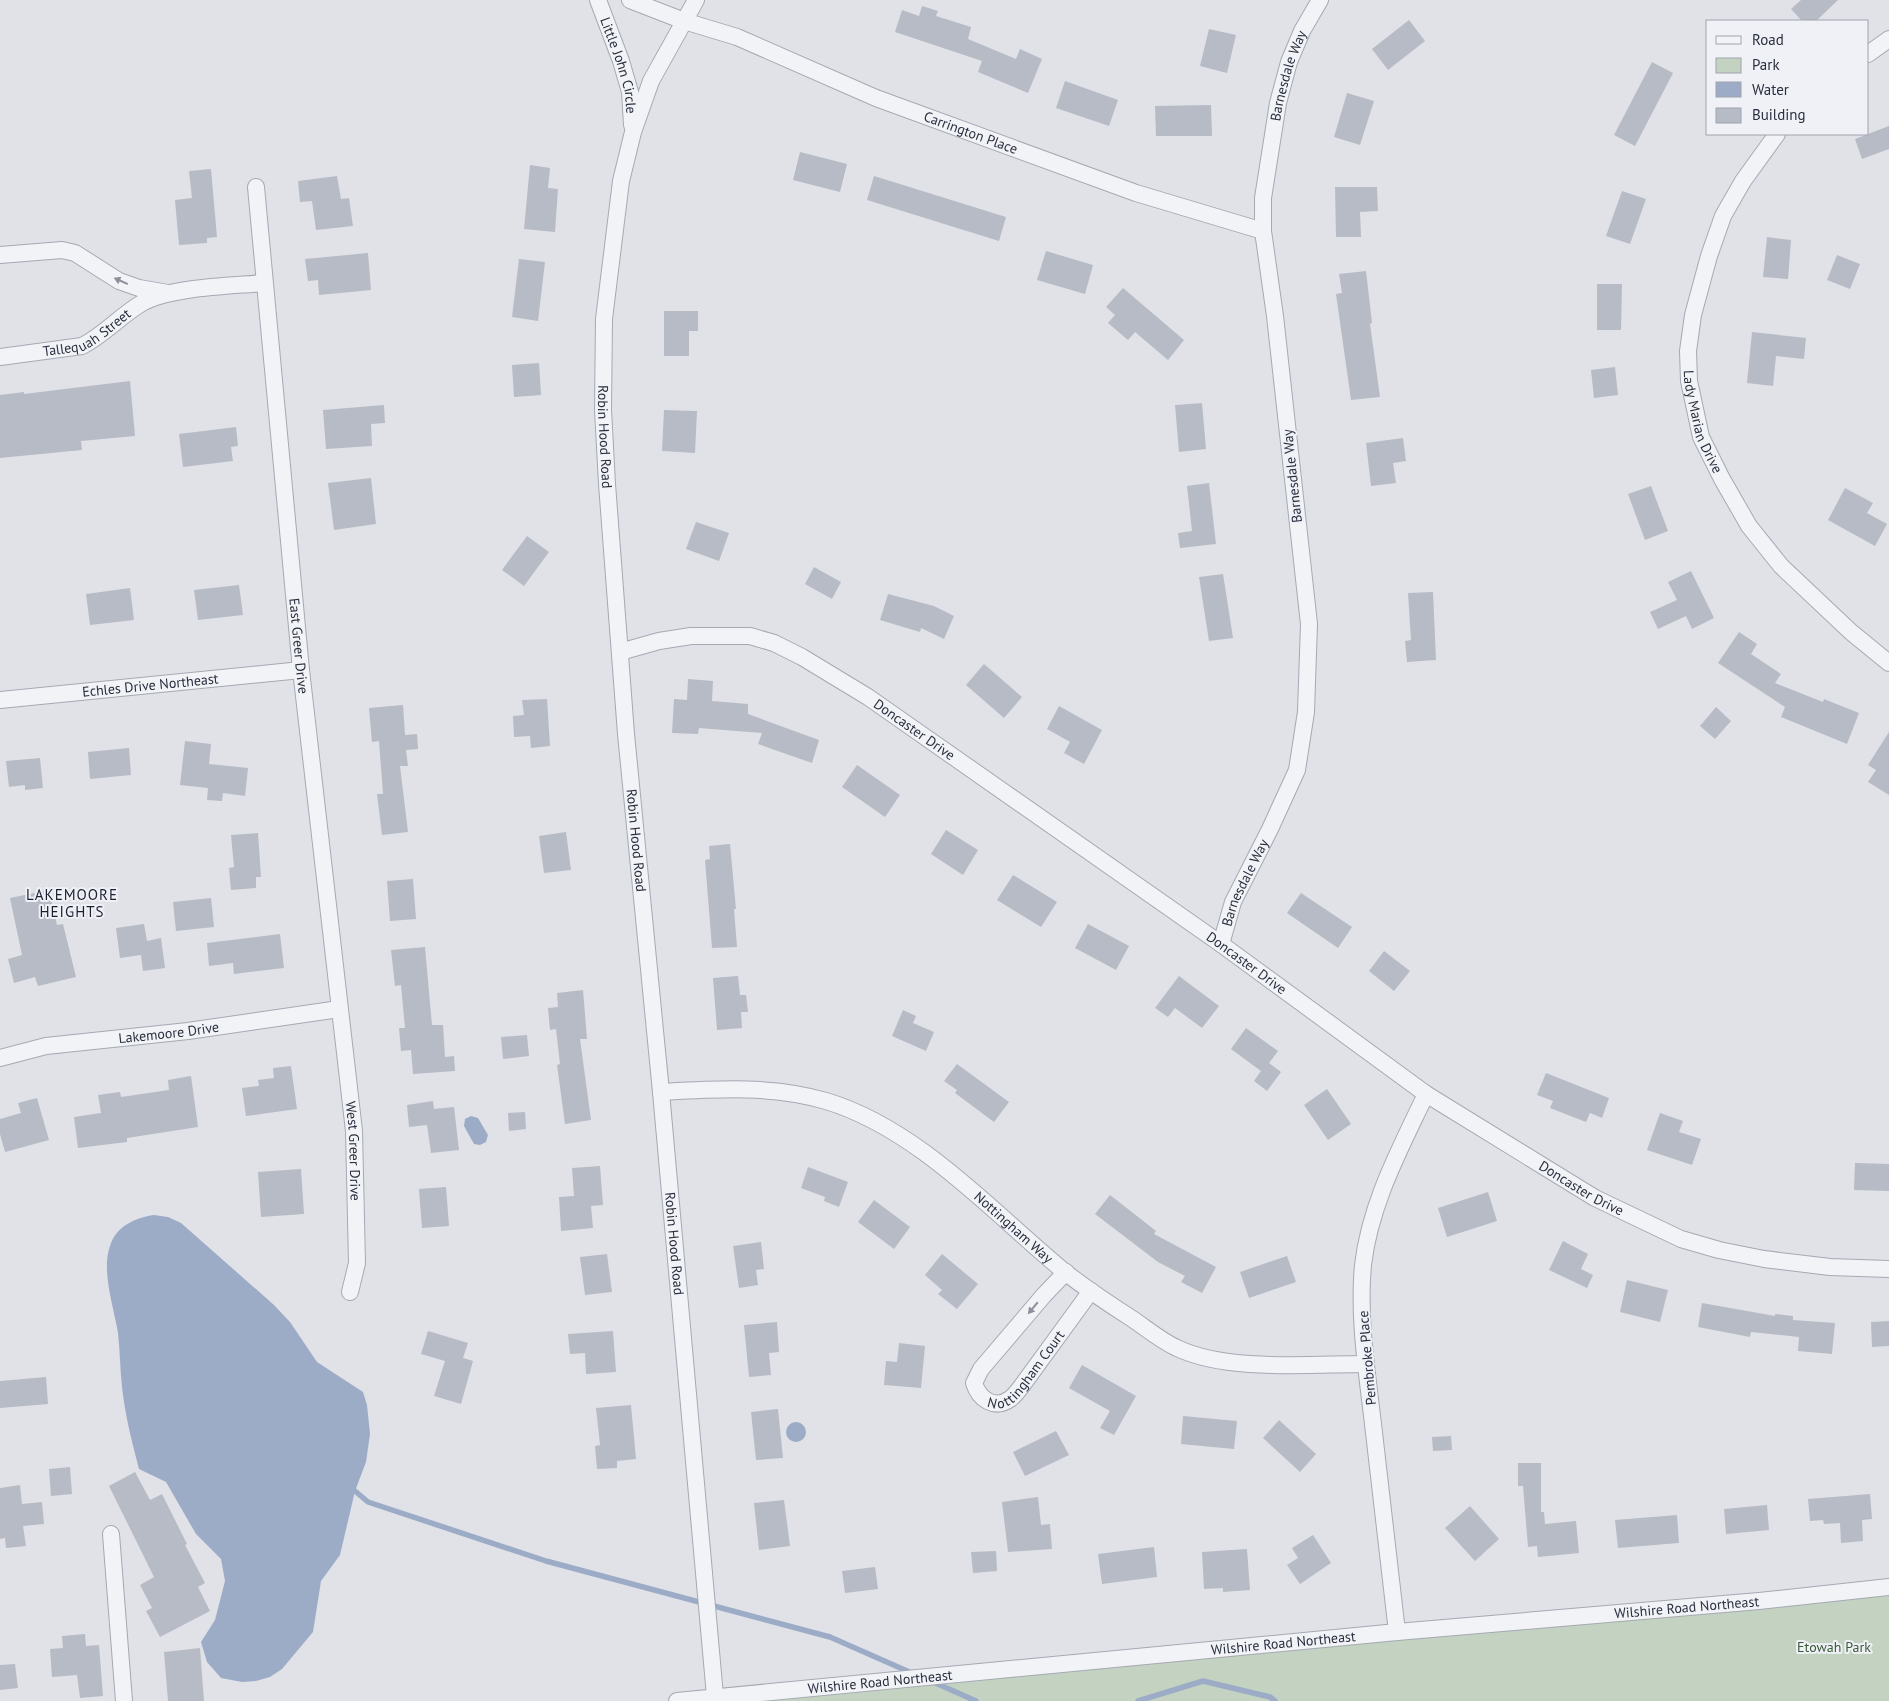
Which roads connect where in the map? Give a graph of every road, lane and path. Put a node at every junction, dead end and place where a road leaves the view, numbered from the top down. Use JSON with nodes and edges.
{"nodes":[{"id":1,"x":598,"y":0,"type":"edge"},
{"id":2,"x":630,"y":0,"type":"edge"},
{"id":3,"x":696,"y":0,"type":"edge"},
{"id":4,"x":1320,"y":0,"type":"edge"},
{"id":5,"x":684,"y":21,"type":"junction"},
{"id":6,"x":1889,"y":39,"type":"edge"},
{"id":7,"x":1869,"y":53,"type":"edge"},
{"id":8,"x":633,"y":132,"type":"junction"},
{"id":9,"x":1776,"y":135,"type":"edge"},
{"id":10,"x":256,"y":187,"type":"dead end"},
{"id":11,"x":1263,"y":231,"type":"junction"},
{"id":12,"x":0,"y":255,"type":"edge"},
{"id":13,"x":264,"y":283,"type":"junction"},
{"id":14,"x":168,"y":293,"type":"junction"},
{"id":15,"x":0,"y":357,"type":"edge"},
{"id":16,"x":620,"y":652,"type":"junction"},
{"id":17,"x":1889,"y":663,"type":"edge"},
{"id":18,"x":301,"y":670,"type":"junction"},
{"id":19,"x":0,"y":700,"type":"edge"},
{"id":20,"x":1221,"y":944,"type":"junction"},
{"id":21,"x":338,"y":1009,"type":"junction"},
{"id":22,"x":0,"y":1058,"type":"edge"},
{"id":23,"x":661,"y":1092,"type":"junction"},
{"id":24,"x":1426,"y":1094,"type":"junction"},
{"id":25,"x":1889,"y":1268,"type":"edge"},
{"id":26,"x":1066,"y":1272,"type":"junction"},
{"id":27,"x":1091,"y":1291,"type":"junction"},
{"id":28,"x":350,"y":1292,"type":"dead end"},
{"id":29,"x":1366,"y":1364,"type":"junction"},
{"id":30,"x":111,"y":1534,"type":"dead end"},
{"id":31,"x":1889,"y":1587,"type":"edge"},
{"id":32,"x":1397,"y":1632,"type":"junction"},
{"id":33,"x":715,"y":1696,"type":"junction"},
{"id":34,"x":124,"y":1701,"type":"edge"},
{"id":35,"x":677,"y":1701,"type":"edge"}],
"edges":[{"from":1,"to":8,"type":"street","name":"Little John Circle"},
{"from":2,"to":5,"type":"street"},
{"from":3,"to":5,"type":"street","name":"Robin Hood Road"},
{"from":4,"to":11,"type":"street","name":"Barnesdale Way"},
{"from":5,"to":8,"type":"street","name":"Robin Hood Road"},
{"from":5,"to":11,"type":"street","name":"Carrington Place"},
{"from":6,"to":7,"type":"street"},
{"from":8,"to":16,"type":"street","name":"Robin Hood Road"},
{"from":9,"to":17,"type":"street","name":"Lady Marian Drive"},
{"from":10,"to":13,"type":"street","name":"East Greer Drive"},
{"from":11,"to":20,"type":"street","name":"Barnesdale Way"},
{"from":14,"to":12,"type":"street","name":"Tallequah Street","one_way":true},
{"from":13,"to":14,"type":"street","name":"Tallequah Street"},
{"from":13,"to":18,"type":"street","name":"East Greer Drive"},
{"from":14,"to":15,"type":"street","name":"Tallequah Street"},
{"from":16,"to":20,"type":"street","name":"Doncaster Drive"},
{"from":16,"to":23,"type":"street","name":"Robin Hood Road"},
{"from":18,"to":19,"type":"street","name":"Echles Drive Northeast"},
{"from":18,"to":21,"type":"street","name":"East Greer Drive"},
{"from":20,"to":24,"type":"street","name":"Doncaster Drive"},
{"from":21,"to":22,"type":"street","name":"Lakemoore Drive"},
{"from":21,"to":28,"type":"street","name":"West Greer Drive"},
{"from":23,"to":26,"type":"street","name":"Nottingham Way"},
{"from":23,"to":33,"type":"street","name":"Robin Hood Road"},
{"from":24,"to":25,"type":"street","name":"Doncaster Drive"},
{"from":24,"to":29,"type":"street","name":"Pembroke Place"},
{"from":26,"to":27,"type":"street","name":"Nottingham Way"},
{"from":26,"to":27,"type":"street","name":"Nottingham Court","one_way":true},
{"from":27,"to":29,"type":"street","name":"Nottingham Way"},
{"from":29,"to":32,"type":"street","name":"Pembroke Place"},
{"from":30,"to":34,"type":"street"},
{"from":31,"to":32,"type":"street","name":"Wilshire Road Northeast"},
{"from":32,"to":33,"type":"street","name":"Wilshire Road Northeast"},
{"from":33,"to":35,"type":"street","name":"Wilshire Road Northeast"}]}
